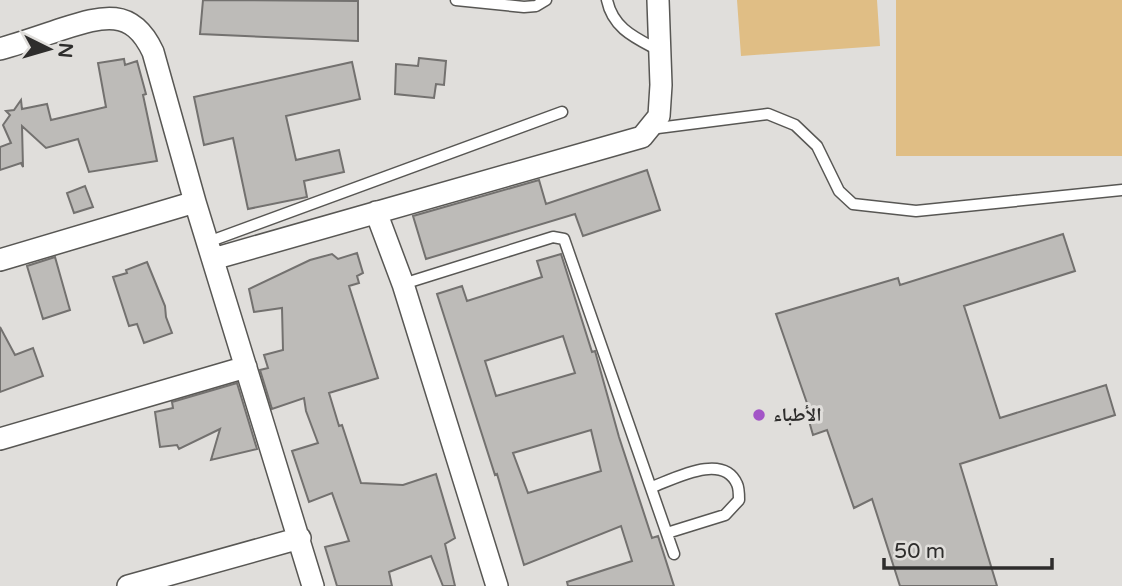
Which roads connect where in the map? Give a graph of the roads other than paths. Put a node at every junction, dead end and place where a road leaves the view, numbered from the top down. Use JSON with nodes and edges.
{"nodes":[{"id":1,"x":456,"y":0,"type":"edge"},
{"id":2,"x":546,"y":0,"type":"edge"},
{"id":3,"x":607,"y":0,"type":"edge"},
{"id":4,"x":658,"y":0,"type":"edge"},
{"id":5,"x":0,"y":49,"type":"edge"},
{"id":6,"x":660,"y":51,"type":"junction"},
{"id":7,"x":562,"y":112,"type":"dead end"},
{"id":8,"x":647,"y":130,"type":"junction"},
{"id":9,"x":1122,"y":190,"type":"edge"},
{"id":10,"x":195,"y":202,"type":"junction"},
{"id":11,"x":376,"y":212,"type":"junction"},
{"id":12,"x":210,"y":250,"type":"junction"},
{"id":13,"x":0,"y":260,"type":"edge"},
{"id":14,"x":403,"y":284,"type":"junction"},
{"id":15,"x":246,"y":367,"type":"junction"},
{"id":16,"x":0,"y":439,"type":"edge"},
{"id":17,"x":652,"y":487,"type":"junction"},
{"id":18,"x":667,"y":533,"type":"junction"},
{"id":19,"x":300,"y":538,"type":"junction"},
{"id":20,"x":674,"y":554,"type":"dead end"},
{"id":21,"x":128,"y":586,"type":"edge"},
{"id":22,"x":313,"y":586,"type":"edge"},
{"id":23,"x":497,"y":586,"type":"edge"}],
"edges":[{"from":1,"to":2,"type":"lane"},
{"from":3,"to":6,"type":"lane"},
{"from":4,"to":6,"type":"street"},
{"from":5,"to":10,"type":"street"},
{"from":6,"to":8,"type":"street"},
{"from":7,"to":12,"type":"lane"},
{"from":8,"to":9,"type":"lane"},
{"from":8,"to":11,"type":"street"},
{"from":10,"to":12,"type":"street"},
{"from":10,"to":13,"type":"street"},
{"from":11,"to":12,"type":"street"},
{"from":11,"to":14,"type":"street"},
{"from":12,"to":15,"type":"street"},
{"from":14,"to":17,"type":"lane"},
{"from":14,"to":23,"type":"street"},
{"from":15,"to":16,"type":"street"},
{"from":15,"to":19,"type":"street"},
{"from":17,"to":18,"type":"lane"},
{"from":17,"to":18,"type":"lane"},
{"from":18,"to":20,"type":"lane"},
{"from":19,"to":21,"type":"street"},
{"from":19,"to":22,"type":"street"}]}
